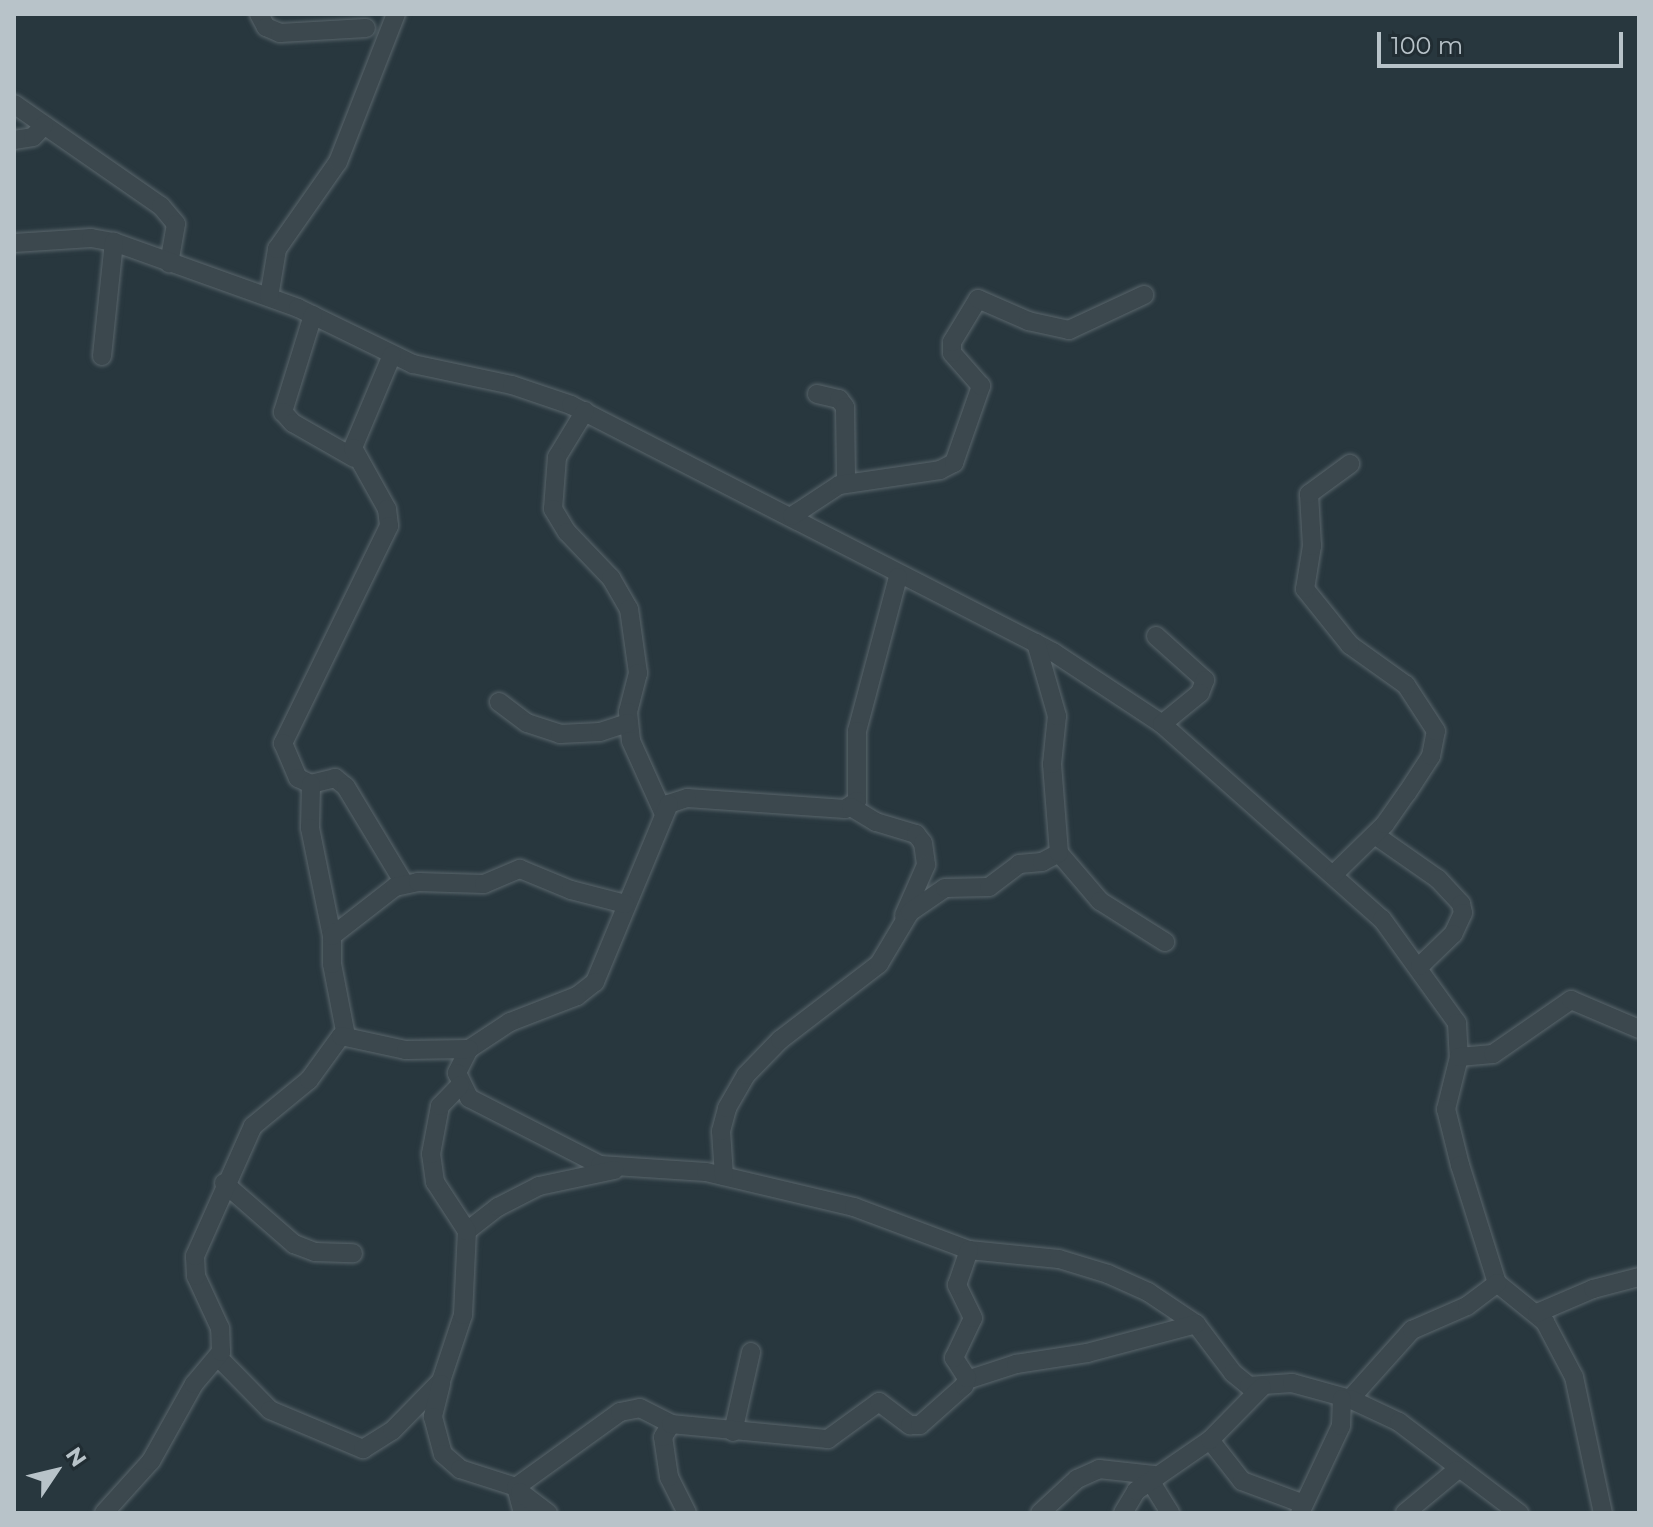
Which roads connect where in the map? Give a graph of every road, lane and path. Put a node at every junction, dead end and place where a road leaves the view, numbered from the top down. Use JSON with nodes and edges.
{"nodes":[{"id":1,"x":259,"y":14,"type":"edge"},
{"id":2,"x":396,"y":14,"type":"edge"},
{"id":3,"x":361,"y":21,"type":"edge"},
{"id":4,"x":385,"y":48,"type":"junction"},
{"id":5,"x":14,"y":104,"type":"edge"},
{"id":6,"x":44,"y":125,"type":"junction"},
{"id":7,"x":14,"y":140,"type":"edge"},
{"id":8,"x":114,"y":242,"type":"junction"},
{"id":9,"x":14,"y":243,"type":"edge"},
{"id":10,"x":169,"y":263,"type":"junction"},
{"id":11,"x":1144,"y":295,"type":"dead end"},
{"id":12,"x":269,"y":297,"type":"junction"},
{"id":13,"x":313,"y":315,"type":"junction"},
{"id":14,"x":392,"y":355,"type":"junction"},
{"id":15,"x":102,"y":356,"type":"dead end"},
{"id":16,"x":817,"y":394,"type":"dead end"},
{"id":17,"x":585,"y":411,"type":"junction"},
{"id":18,"x":354,"y":458,"type":"junction"},
{"id":19,"x":1350,"y":464,"type":"dead end"},
{"id":20,"x":846,"y":483,"type":"junction"},
{"id":21,"x":792,"y":516,"type":"junction"},
{"id":22,"x":898,"y":577,"type":"junction"},
{"id":23,"x":1156,"y":636,"type":"dead end"},
{"id":24,"x":1036,"y":643,"type":"junction"},
{"id":25,"x":499,"y":702,"type":"dead end"},
{"id":26,"x":628,"y":723,"type":"junction"},
{"id":27,"x":1162,"y":724,"type":"junction"},
{"id":28,"x":311,"y":784,"type":"junction"},
{"id":29,"x":851,"y":807,"type":"junction"},
{"id":30,"x":663,"y":812,"type":"junction"},
{"id":31,"x":1375,"y":835,"type":"junction"},
{"id":32,"x":1059,"y":853,"type":"junction"},
{"id":33,"x":1334,"y":874,"type":"junction"},
{"id":34,"x":404,"y":883,"type":"junction"},
{"id":35,"x":625,"y":904,"type":"junction"},
{"id":36,"x":904,"y":920,"type":"junction"},
{"id":37,"x":332,"y":936,"type":"junction"},
{"id":38,"x":1165,"y":942,"type":"dead end"},
{"id":39,"x":1420,"y":966,"type":"junction"},
{"id":40,"x":1639,"y":1029,"type":"edge"},
{"id":41,"x":346,"y":1036,"type":"junction"},
{"id":42,"x":469,"y":1049,"type":"junction"},
{"id":43,"x":1459,"y":1057,"type":"junction"},
{"id":44,"x":460,"y":1085,"type":"junction"},
{"id":45,"x":621,"y":1169,"type":"junction"},
{"id":46,"x":724,"y":1176,"type":"junction"},
{"id":47,"x":224,"y":1183,"type":"junction"},
{"id":48,"x":467,"y":1231,"type":"junction"},
{"id":49,"x":969,"y":1250,"type":"junction"},
{"id":50,"x":353,"y":1253,"type":"dead end"},
{"id":51,"x":1639,"y":1277,"type":"edge"},
{"id":52,"x":1497,"y":1283,"type":"junction"},
{"id":53,"x":1537,"y":1313,"type":"junction"},
{"id":54,"x":1196,"y":1324,"type":"junction"},
{"id":55,"x":751,"y":1352,"type":"dead end"},
{"id":56,"x":218,"y":1357,"type":"junction"},
{"id":57,"x":967,"y":1380,"type":"junction"},
{"id":58,"x":441,"y":1381,"type":"junction"},
{"id":59,"x":1262,"y":1387,"type":"junction"},
{"id":60,"x":1346,"y":1399,"type":"junction"},
{"id":61,"x":671,"y":1424,"type":"junction"},
{"id":62,"x":733,"y":1432,"type":"junction"},
{"id":63,"x":1210,"y":1440,"type":"junction"},
{"id":64,"x":1457,"y":1470,"type":"junction"},
{"id":65,"x":1152,"y":1477,"type":"junction"},
{"id":66,"x":518,"y":1489,"type":"junction"},
{"id":67,"x":681,"y":1511,"type":"edge"},
{"id":68,"x":1301,"y":1511,"type":"edge"},
{"id":69,"x":104,"y":1513,"type":"edge"},
{"id":70,"x":523,"y":1513,"type":"edge"},
{"id":71,"x":548,"y":1513,"type":"edge"},
{"id":72,"x":1040,"y":1513,"type":"edge"},
{"id":73,"x":1123,"y":1513,"type":"edge"},
{"id":74,"x":1170,"y":1513,"type":"edge"},
{"id":75,"x":1405,"y":1513,"type":"edge"},
{"id":76,"x":1519,"y":1513,"type":"edge"},
{"id":77,"x":1603,"y":1513,"type":"edge"}],
"edges":[{"from":1,"to":3,"type":"street"},
{"from":2,"to":4,"type":"street"},
{"from":3,"to":4,"type":"street"},
{"from":4,"to":12,"type":"street"},
{"from":5,"to":6,"type":"street"},
{"from":6,"to":7,"type":"street"},
{"from":6,"to":10,"type":"street"},
{"from":8,"to":9,"type":"street"},
{"from":8,"to":10,"type":"street"},
{"from":8,"to":15,"type":"street"},
{"from":10,"to":12,"type":"street"},
{"from":11,"to":20,"type":"street"},
{"from":12,"to":13,"type":"street"},
{"from":13,"to":14,"type":"street"},
{"from":13,"to":18,"type":"street"},
{"from":14,"to":17,"type":"street"},
{"from":14,"to":18,"type":"street"},
{"from":16,"to":20,"type":"street"},
{"from":17,"to":21,"type":"street"},
{"from":17,"to":26,"type":"street"},
{"from":18,"to":28,"type":"street"},
{"from":19,"to":31,"type":"street"},
{"from":20,"to":21,"type":"street"},
{"from":21,"to":22,"type":"street"},
{"from":22,"to":24,"type":"street"},
{"from":22,"to":29,"type":"street"},
{"from":23,"to":27,"type":"street"},
{"from":24,"to":27,"type":"street"},
{"from":24,"to":32,"type":"street"},
{"from":25,"to":26,"type":"street"},
{"from":26,"to":30,"type":"street"},
{"from":27,"to":33,"type":"street"},
{"from":28,"to":34,"type":"street"},
{"from":28,"to":37,"type":"street"},
{"from":29,"to":30,"type":"street"},
{"from":29,"to":36,"type":"street"},
{"from":30,"to":35,"type":"street"},
{"from":31,"to":33,"type":"street"},
{"from":31,"to":39,"type":"street"},
{"from":32,"to":36,"type":"street"},
{"from":32,"to":38,"type":"street"},
{"from":33,"to":39,"type":"street"},
{"from":34,"to":35,"type":"street"},
{"from":34,"to":37,"type":"street"},
{"from":35,"to":42,"type":"street"},
{"from":36,"to":46,"type":"street"},
{"from":37,"to":41,"type":"street"},
{"from":39,"to":43,"type":"street"},
{"from":40,"to":43,"type":"street"},
{"from":41,"to":42,"type":"street"},
{"from":41,"to":47,"type":"street"},
{"from":42,"to":44,"type":"street"},
{"from":43,"to":52,"type":"street"},
{"from":44,"to":45,"type":"street"},
{"from":44,"to":48,"type":"street"},
{"from":45,"to":46,"type":"street"},
{"from":45,"to":48,"type":"street"},
{"from":46,"to":49,"type":"street"},
{"from":47,"to":50,"type":"street"},
{"from":47,"to":56,"type":"street"},
{"from":48,"to":58,"type":"street"},
{"from":49,"to":54,"type":"street"},
{"from":49,"to":57,"type":"street"},
{"from":51,"to":53,"type":"street"},
{"from":52,"to":53,"type":"street"},
{"from":52,"to":60,"type":"street"},
{"from":53,"to":77,"type":"street"},
{"from":54,"to":57,"type":"street"},
{"from":54,"to":59,"type":"street"},
{"from":55,"to":62,"type":"street"},
{"from":56,"to":58,"type":"street"},
{"from":56,"to":69,"type":"street"},
{"from":57,"to":62,"type":"street"},
{"from":58,"to":66,"type":"street"},
{"from":59,"to":60,"type":"street"},
{"from":59,"to":63,"type":"street"},
{"from":60,"to":64,"type":"street"},
{"from":60,"to":68,"type":"street"},
{"from":61,"to":62,"type":"street"},
{"from":61,"to":66,"type":"street"},
{"from":61,"to":67,"type":"street"},
{"from":63,"to":65,"type":"street"},
{"from":63,"to":68,"type":"street"},
{"from":64,"to":75,"type":"street"},
{"from":64,"to":76,"type":"street"},
{"from":65,"to":72,"type":"street"},
{"from":65,"to":73,"type":"street"},
{"from":65,"to":74,"type":"street"},
{"from":66,"to":70,"type":"street"},
{"from":66,"to":71,"type":"street"}]}
